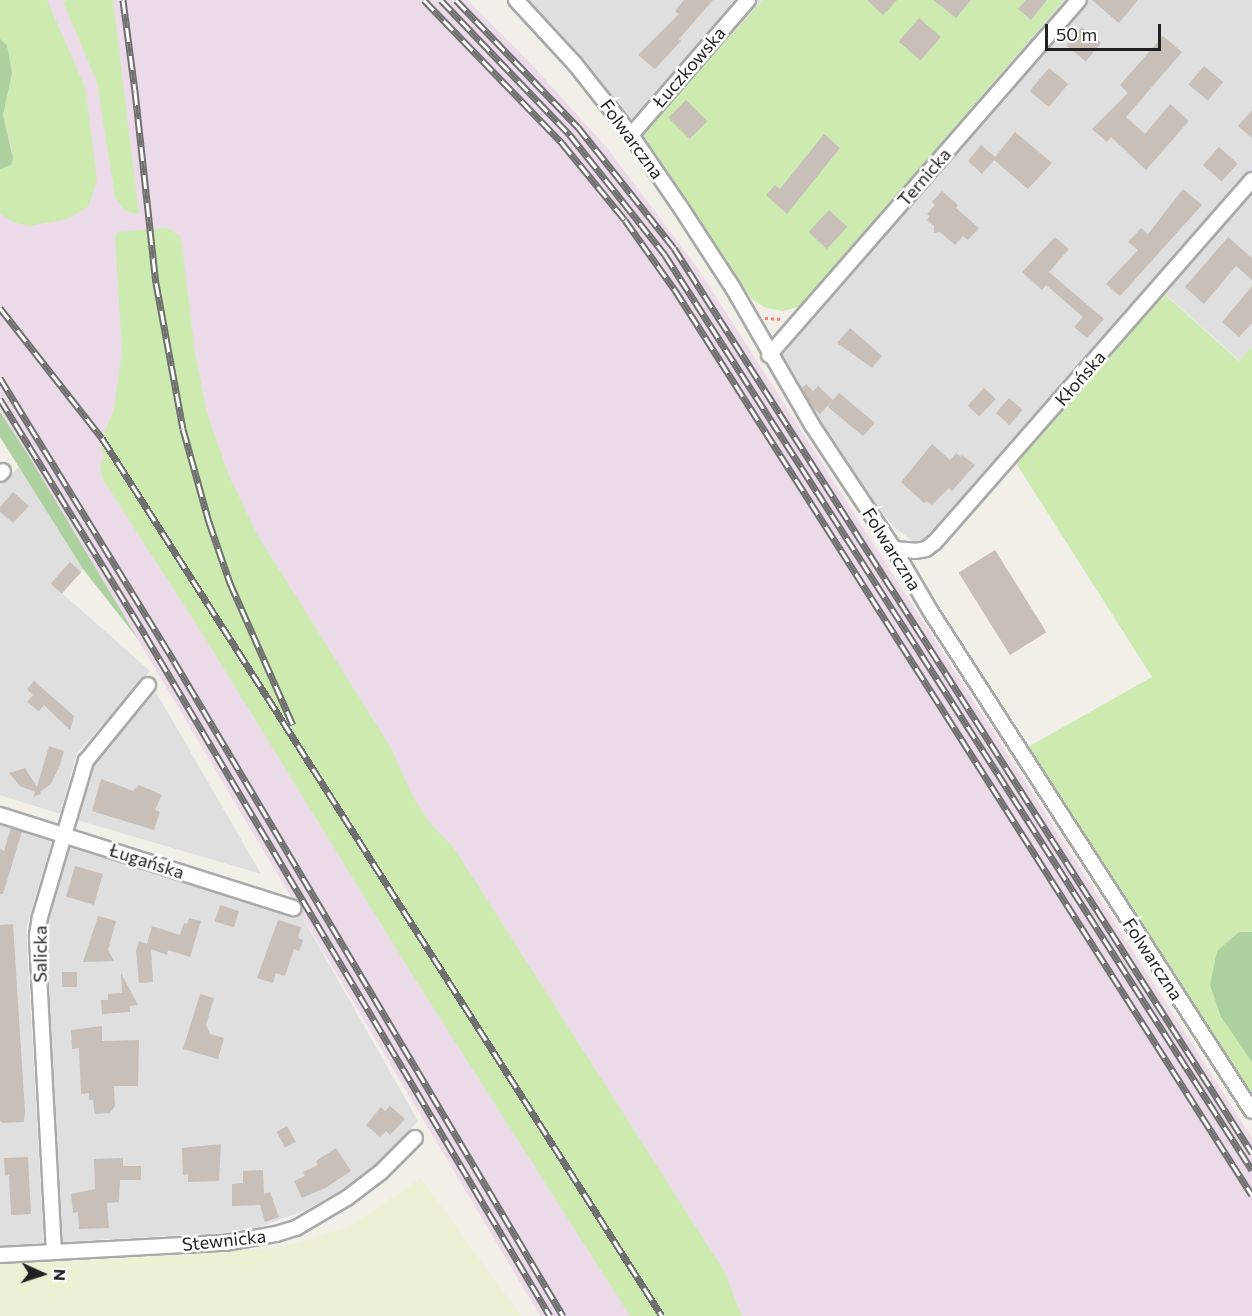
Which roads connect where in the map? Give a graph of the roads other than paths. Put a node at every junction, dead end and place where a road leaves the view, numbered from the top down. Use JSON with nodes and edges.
{"nodes":[{"id":1,"x":516,"y":0,"type":"edge"},
{"id":2,"x":748,"y":0,"type":"edge"},
{"id":3,"x":1079,"y":0,"type":"edge"},
{"id":4,"x":631,"y":135,"type":"junction"},
{"id":5,"x":1252,"y":180,"type":"edge"},
{"id":6,"x":769,"y":355,"type":"junction"},
{"id":7,"x":894,"y":549,"type":"junction"},
{"id":8,"x":148,"y":686,"type":"dead end"},
{"id":9,"x":0,"y":815,"type":"edge"},
{"id":10,"x":65,"y":835,"type":"junction"},
{"id":11,"x":294,"y":908,"type":"dead end"},
{"id":12,"x":1252,"y":1111,"type":"edge"},
{"id":13,"x":415,"y":1138,"type":"dead end"},
{"id":14,"x":54,"y":1252,"type":"junction"},
{"id":15,"x":0,"y":1255,"type":"edge"}],
"edges":[{"from":1,"to":4,"type":"street","name":"Folwarczna"},
{"from":2,"to":4,"type":"street","name":"Łuczkowska"},
{"from":3,"to":6,"type":"street","name":"Ternicka"},
{"from":4,"to":6,"type":"street","name":"Folwarczna"},
{"from":5,"to":7,"type":"street","name":"Kłońska"},
{"from":6,"to":7,"type":"street","name":"Folwarczna"},
{"from":7,"to":12,"type":"street","name":"Folwarczna"},
{"from":8,"to":10,"type":"street","name":"Salicka"},
{"from":9,"to":10,"type":"street","name":"Ługańska"},
{"from":10,"to":11,"type":"street","name":"Ługańska"},
{"from":10,"to":14,"type":"street","name":"Salicka"},
{"from":13,"to":14,"type":"street","name":"Stewnicka"},
{"from":14,"to":15,"type":"street","name":"Stewnicka"}]}
